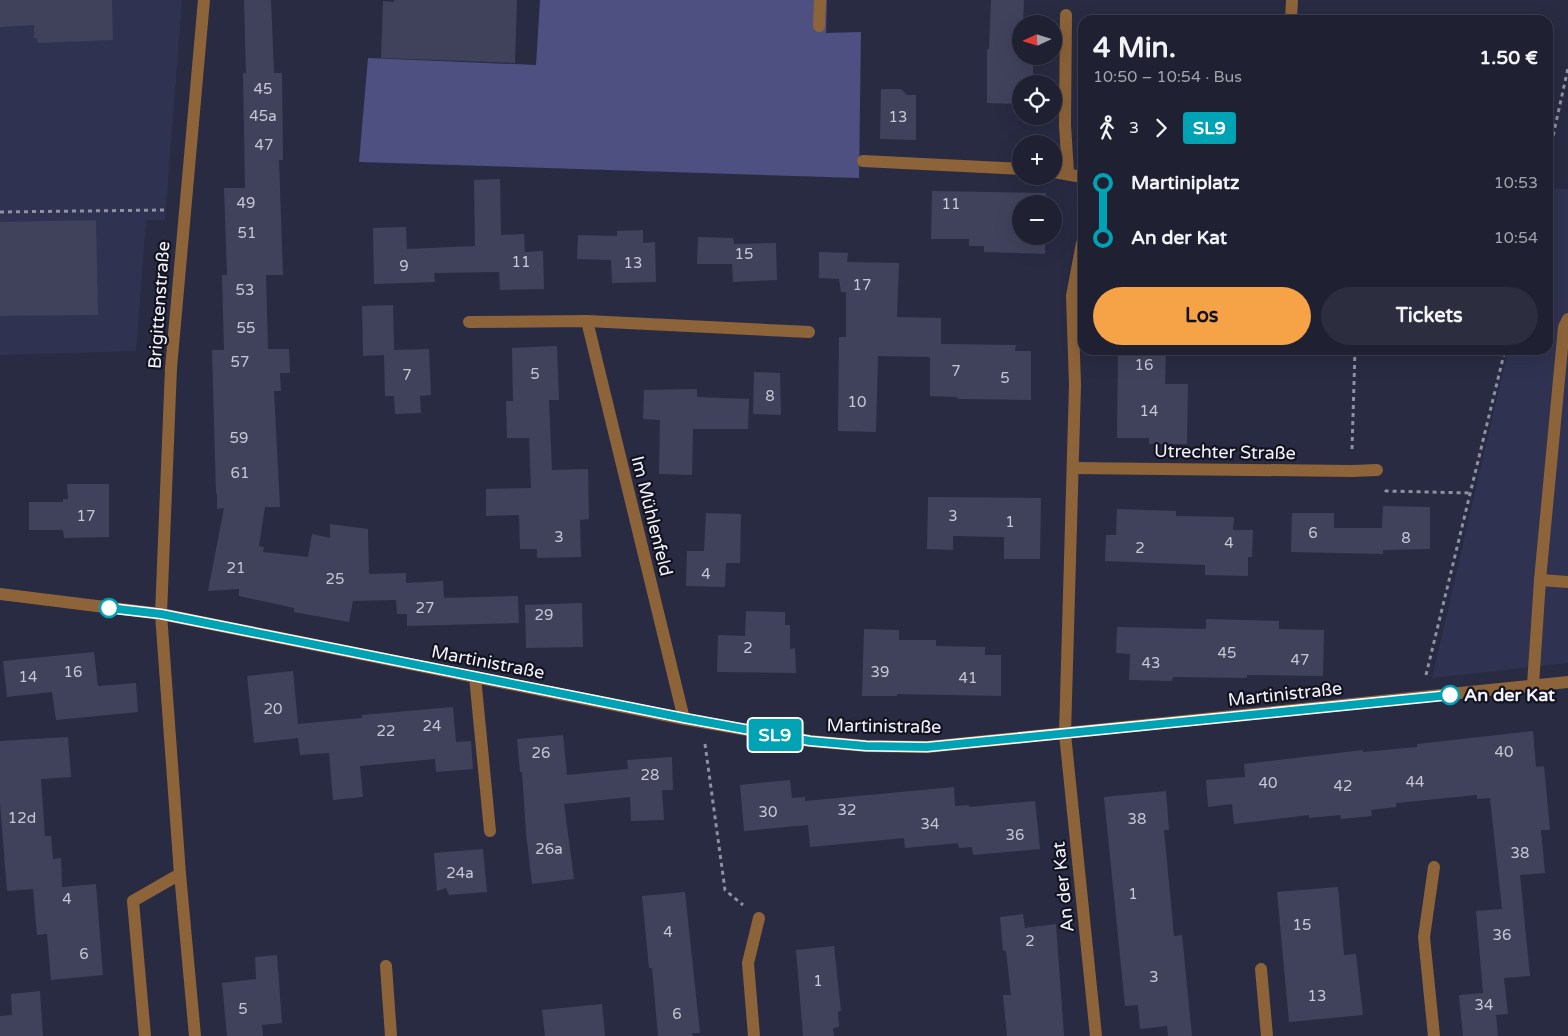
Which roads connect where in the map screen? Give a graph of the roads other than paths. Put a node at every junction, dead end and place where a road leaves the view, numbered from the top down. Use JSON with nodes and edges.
{"nodes":[{"id":1,"x":204,"y":0,"type":"edge"},
{"id":2,"x":820,"y":0,"type":"edge"},
{"id":3,"x":1292,"y":0,"type":"edge"},
{"id":4,"x":1066,"y":15,"type":"dead end"},
{"id":5,"x":1291,"y":15,"type":"edge"},
{"id":6,"x":820,"y":26,"type":"dead end"},
{"id":7,"x":864,"y":162,"type":"dead end"},
{"id":8,"x":1012,"y":170,"type":"edge"},
{"id":9,"x":1062,"y":173,"type":"edge"},
{"id":10,"x":1068,"y":173,"type":"junction"},
{"id":11,"x":1078,"y":175,"type":"edge"},
{"id":12,"x":1078,"y":265,"type":"edge"},
{"id":13,"x":1568,"y":319,"type":"edge"},
{"id":14,"x":587,"y":321,"type":"junction"},
{"id":15,"x":469,"y":322,"type":"dead end"},
{"id":16,"x":809,"y":332,"type":"dead end"},
{"id":17,"x":1073,"y":468,"type":"junction"},
{"id":18,"x":1378,"y":470,"type":"road end"},
{"id":19,"x":1540,"y":580,"type":"junction"},
{"id":20,"x":1568,"y":582,"type":"edge"},
{"id":21,"x":0,"y":594,"type":"edge"},
{"id":22,"x":161,"y":614,"type":"junction"},
{"id":23,"x":475,"y":677,"type":"junction"},
{"id":24,"x":1568,"y":682,"type":"edge"},
{"id":25,"x":1533,"y":685,"type":"junction"},
{"id":26,"x":684,"y":718,"type":"junction"},
{"id":27,"x":1065,"y":734,"type":"junction"},
{"id":28,"x":490,"y":831,"type":"dead end"},
{"id":29,"x":1434,"y":867,"type":"dead end"},
{"id":30,"x":180,"y":874,"type":"junction"},
{"id":31,"x":759,"y":918,"type":"road end"},
{"id":32,"x":386,"y":966,"type":"dead end"},
{"id":33,"x":1260,"y":969,"type":"dead end"},
{"id":34,"x":144,"y":1036,"type":"edge"},
{"id":35,"x":195,"y":1036,"type":"edge"},
{"id":36,"x":391,"y":1036,"type":"edge"},
{"id":37,"x":754,"y":1036,"type":"edge"},
{"id":38,"x":1096,"y":1036,"type":"edge"},
{"id":39,"x":1267,"y":1036,"type":"edge"},
{"id":40,"x":1434,"y":1036,"type":"edge"}],
"edges":[{"from":1,"to":22,"type":"street","name":"Brigittenstraße"},
{"from":2,"to":6,"type":"street"},
{"from":3,"to":5,"type":"street"},
{"from":4,"to":10,"type":"street"},
{"from":7,"to":8,"type":"street"},
{"from":9,"to":10,"type":"street"},
{"from":10,"to":11,"type":"street"},
{"from":12,"to":17,"type":"street"},
{"from":13,"to":19,"type":"street"},
{"from":14,"to":15,"type":"street"},
{"from":14,"to":16,"type":"street"},
{"from":14,"to":26,"type":"street","name":"Im Mühlenfeld"},
{"from":17,"to":18,"type":"street","name":"Utrechter Straße"},
{"from":17,"to":27,"type":"street"},
{"from":19,"to":20,"type":"street"},
{"from":19,"to":25,"type":"street"},
{"from":21,"to":22,"type":"street","name":"Martinistraße"},
{"from":22,"to":23,"type":"street","name":"Martinistraße"},
{"from":22,"to":30,"type":"street","name":"Brigittenstraße"},
{"from":23,"to":26,"type":"street","name":"Martinistraße"},
{"from":23,"to":28,"type":"street"},
{"from":24,"to":25,"type":"street","name":"Martinistraße"},
{"from":25,"to":27,"type":"street","name":"Martinistraße"},
{"from":26,"to":27,"type":"street","name":"Martinistraße"},
{"from":27,"to":38,"type":"street","name":"An der Kat"},
{"from":29,"to":40,"type":"street"},
{"from":30,"to":34,"type":"street"},
{"from":30,"to":35,"type":"street","name":"Brigittenstraße"},
{"from":31,"to":37,"type":"street"},
{"from":32,"to":36,"type":"street"},
{"from":33,"to":39,"type":"street"}]}
